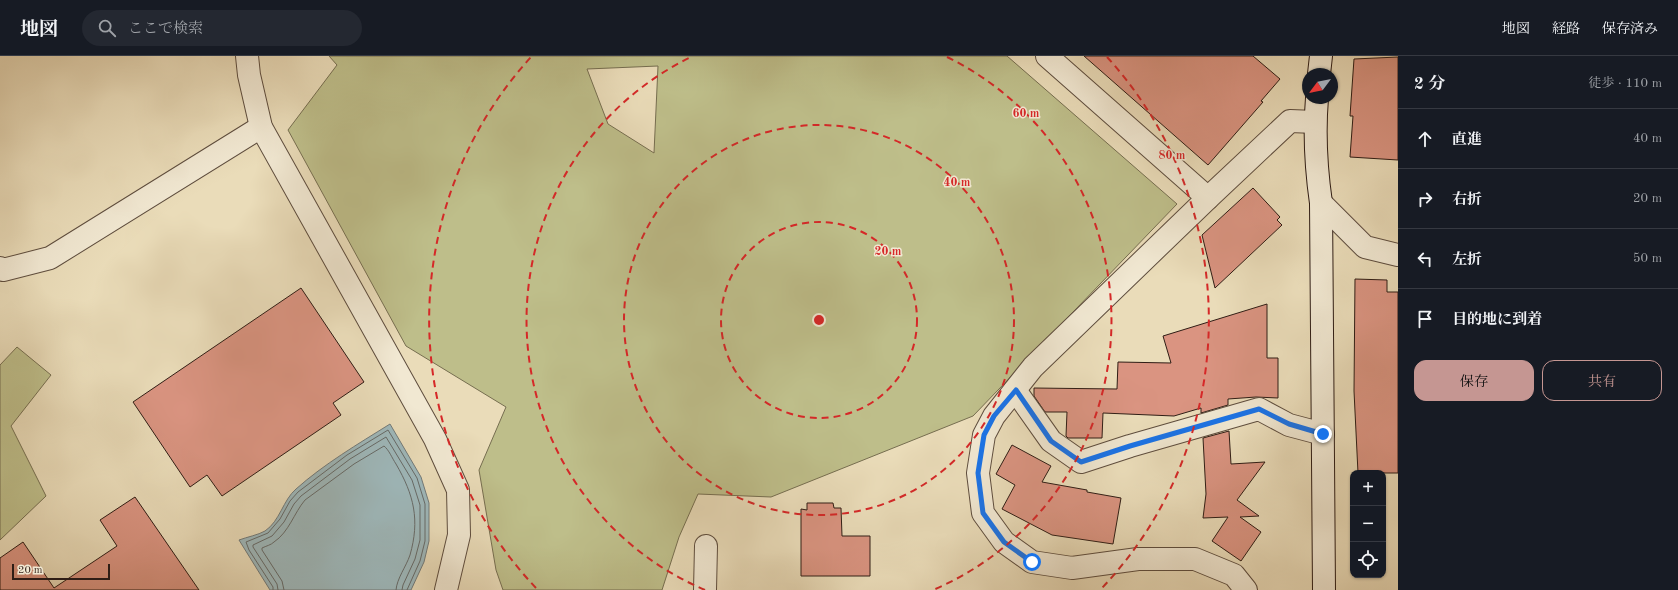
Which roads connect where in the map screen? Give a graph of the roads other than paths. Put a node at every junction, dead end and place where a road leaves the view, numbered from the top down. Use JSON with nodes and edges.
{"nodes":[{"id":1,"x":247,"y":56,"type":"edge"},
{"id":2,"x":1047,"y":56,"type":"edge"},
{"id":3,"x":1321,"y":56,"type":"edge"},
{"id":4,"x":1320,"y":68,"type":"edge"},
{"id":5,"x":1316,"y":104,"type":"edge"},
{"id":6,"x":1315,"y":122,"type":"junction"},
{"id":7,"x":261,"y":127,"type":"junction"},
{"id":8,"x":1208,"y":198,"type":"junction"},
{"id":9,"x":1321,"y":203,"type":"junction"},
{"id":10,"x":1398,"y":255,"type":"edge"},
{"id":11,"x":0,"y":268,"type":"edge"},
{"id":12,"x":1016,"y":390,"type":"junction"},
{"id":13,"x":1323,"y":434,"type":"junction"},
{"id":14,"x":706,"y":546,"type":"dead end"},
{"id":15,"x":446,"y":590,"type":"edge"},
{"id":16,"x":705,"y":590,"type":"edge"},
{"id":17,"x":1246,"y":590,"type":"edge"},
{"id":18,"x":1324,"y":590,"type":"edge"}],
"edges":[{"from":1,"to":7,"type":"street"},
{"from":2,"to":8,"type":"street"},
{"from":3,"to":4,"type":"street"},
{"from":5,"to":6,"type":"street"},
{"from":6,"to":8,"type":"street"},
{"from":6,"to":9,"type":"street"},
{"from":7,"to":11,"type":"street"},
{"from":7,"to":15,"type":"street"},
{"from":8,"to":12,"type":"street"},
{"from":9,"to":10,"type":"street"},
{"from":9,"to":13,"type":"street"},
{"from":12,"to":13,"type":"street"},
{"from":12,"to":17,"type":"street"},
{"from":13,"to":18,"type":"street"},
{"from":14,"to":16,"type":"street"}]}
